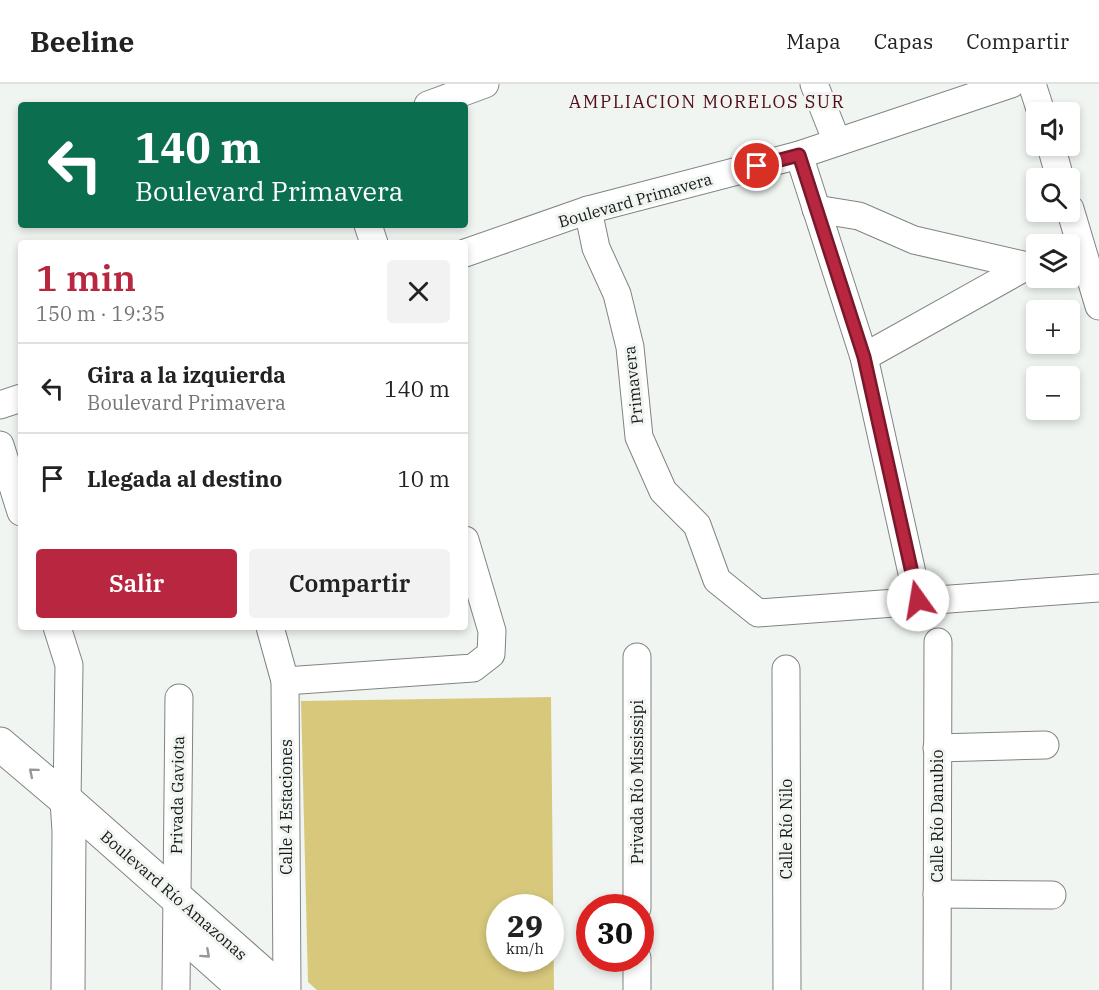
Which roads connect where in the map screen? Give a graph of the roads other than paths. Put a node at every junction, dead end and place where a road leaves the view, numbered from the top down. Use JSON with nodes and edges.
{"nodes":[{"id":1,"x":485,"y":84,"type":"edge"},
{"id":2,"x":814,"y":84,"type":"edge"},
{"id":3,"x":1011,"y":84,"type":"edge"},
{"id":4,"x":1032,"y":84,"type":"edge"},
{"id":5,"x":436,"y":102,"type":"edge"},
{"id":6,"x":1038,"y":102,"type":"edge"},
{"id":7,"x":837,"y":142,"type":"junction"},
{"id":8,"x":799,"y":155,"type":"junction"},
{"id":9,"x":816,"y":209,"type":"junction"},
{"id":10,"x":588,"y":210,"type":"junction"},
{"id":11,"x":468,"y":252,"type":"edge"},
{"id":12,"x":1026,"y":265,"type":"edge"},
{"id":13,"x":1080,"y":265,"type":"edge"},
{"id":14,"x":1026,"y":269,"type":"edge"},
{"id":15,"x":1099,"y":306,"type":"edge"},
{"id":16,"x":864,"y":357,"type":"junction"},
{"id":17,"x":18,"y":399,"type":"edge"},
{"id":18,"x":0,"y":405,"type":"edge"},
{"id":19,"x":0,"y":445,"type":"edge"},
{"id":20,"x":18,"y":502,"type":"edge"},
{"id":21,"x":468,"y":550,"type":"edge"},
{"id":22,"x":1099,"y":588,"type":"edge"},
{"id":23,"x":918,"y":600,"type":"junction"},
{"id":24,"x":58,"y":630,"type":"edge"},
{"id":25,"x":271,"y":630,"type":"edge"},
{"id":26,"x":938,"y":642,"type":"dead end"},
{"id":27,"x":637,"y":657,"type":"dead end"},
{"id":28,"x":786,"y":669,"type":"dead end"},
{"id":29,"x":285,"y":681,"type":"junction"},
{"id":30,"x":179,"y":698,"type":"dead end"},
{"id":31,"x":0,"y":744,"type":"edge"},
{"id":32,"x":1045,"y":746,"type":"dead end"},
{"id":33,"x":937,"y":748,"type":"junction"},
{"id":34,"x":0,"y":771,"type":"edge"},
{"id":35,"x":68,"y":816,"type":"junction"},
{"id":36,"x":637,"y":894,"type":"edge"},
{"id":37,"x":937,"y":894,"type":"junction"},
{"id":38,"x":1052,"y":895,"type":"dead end"},
{"id":39,"x":176,"y":912,"type":"junction"},
{"id":40,"x":637,"y":972,"type":"edge"},
{"id":41,"x":68,"y":990,"type":"edge"},
{"id":42,"x":176,"y":990,"type":"edge"},
{"id":43,"x":246,"y":990,"type":"edge"},
{"id":44,"x":281,"y":990,"type":"edge"},
{"id":45,"x":286,"y":990,"type":"edge"},
{"id":46,"x":637,"y":990,"type":"edge"},
{"id":47,"x":787,"y":990,"type":"edge"},
{"id":48,"x":937,"y":990,"type":"edge"}],
"edges":[{"from":1,"to":5,"type":"street"},
{"from":2,"to":7,"type":"street"},
{"from":3,"to":7,"type":"street","name":"Boulevard Primavera"},
{"from":4,"to":6,"type":"street"},
{"from":7,"to":8,"type":"street","name":"Boulevard Primavera"},
{"from":8,"to":9,"type":"street"},
{"from":8,"to":10,"type":"street","name":"Boulevard Primavera"},
{"from":9,"to":12,"type":"street"},
{"from":9,"to":16,"type":"street"},
{"from":10,"to":11,"type":"street","name":"Boulevard Primavera"},
{"from":10,"to":23,"type":"street","name":"Primavera"},
{"from":13,"to":15,"type":"street"},
{"from":14,"to":16,"type":"street"},
{"from":16,"to":23,"type":"street"},
{"from":17,"to":18,"type":"street"},
{"from":19,"to":20,"type":"street"},
{"from":21,"to":29,"type":"street"},
{"from":22,"to":23,"type":"street"},
{"from":24,"to":35,"type":"street"},
{"from":25,"to":29,"type":"street","name":"Calle 4 Estaciones"},
{"from":26,"to":33,"type":"street","name":"Calle Río Danubio"},
{"from":27,"to":36,"type":"street","name":"Privada Río Mississipi"},
{"from":28,"to":47,"type":"street","name":"Calle Río Nilo"},
{"from":29,"to":45,"type":"street","name":"Calle 4 Estaciones"},
{"from":30,"to":39,"type":"street","name":"Privada Gaviota"},
{"from":35,"to":31,"type":"street","one_way":true},
{"from":32,"to":33,"type":"street"},
{"from":33,"to":37,"type":"street","name":"Calle Río Danubio"},
{"from":34,"to":35,"type":"street"},
{"from":35,"to":39,"type":"street","name":"Boulevard Río Amazonas"},
{"from":35,"to":41,"type":"street"},
{"from":37,"to":38,"type":"street"},
{"from":37,"to":48,"type":"street","name":"Calle Río Danubio"},
{"from":39,"to":42,"type":"street","name":"Privada Gaviota"},
{"from":39,"to":43,"type":"street","name":"Boulevard Río Amazonas","one_way":true},
{"from":39,"to":44,"type":"street","name":"Boulevard Río Amazonas"},
{"from":40,"to":46,"type":"street"}]}
